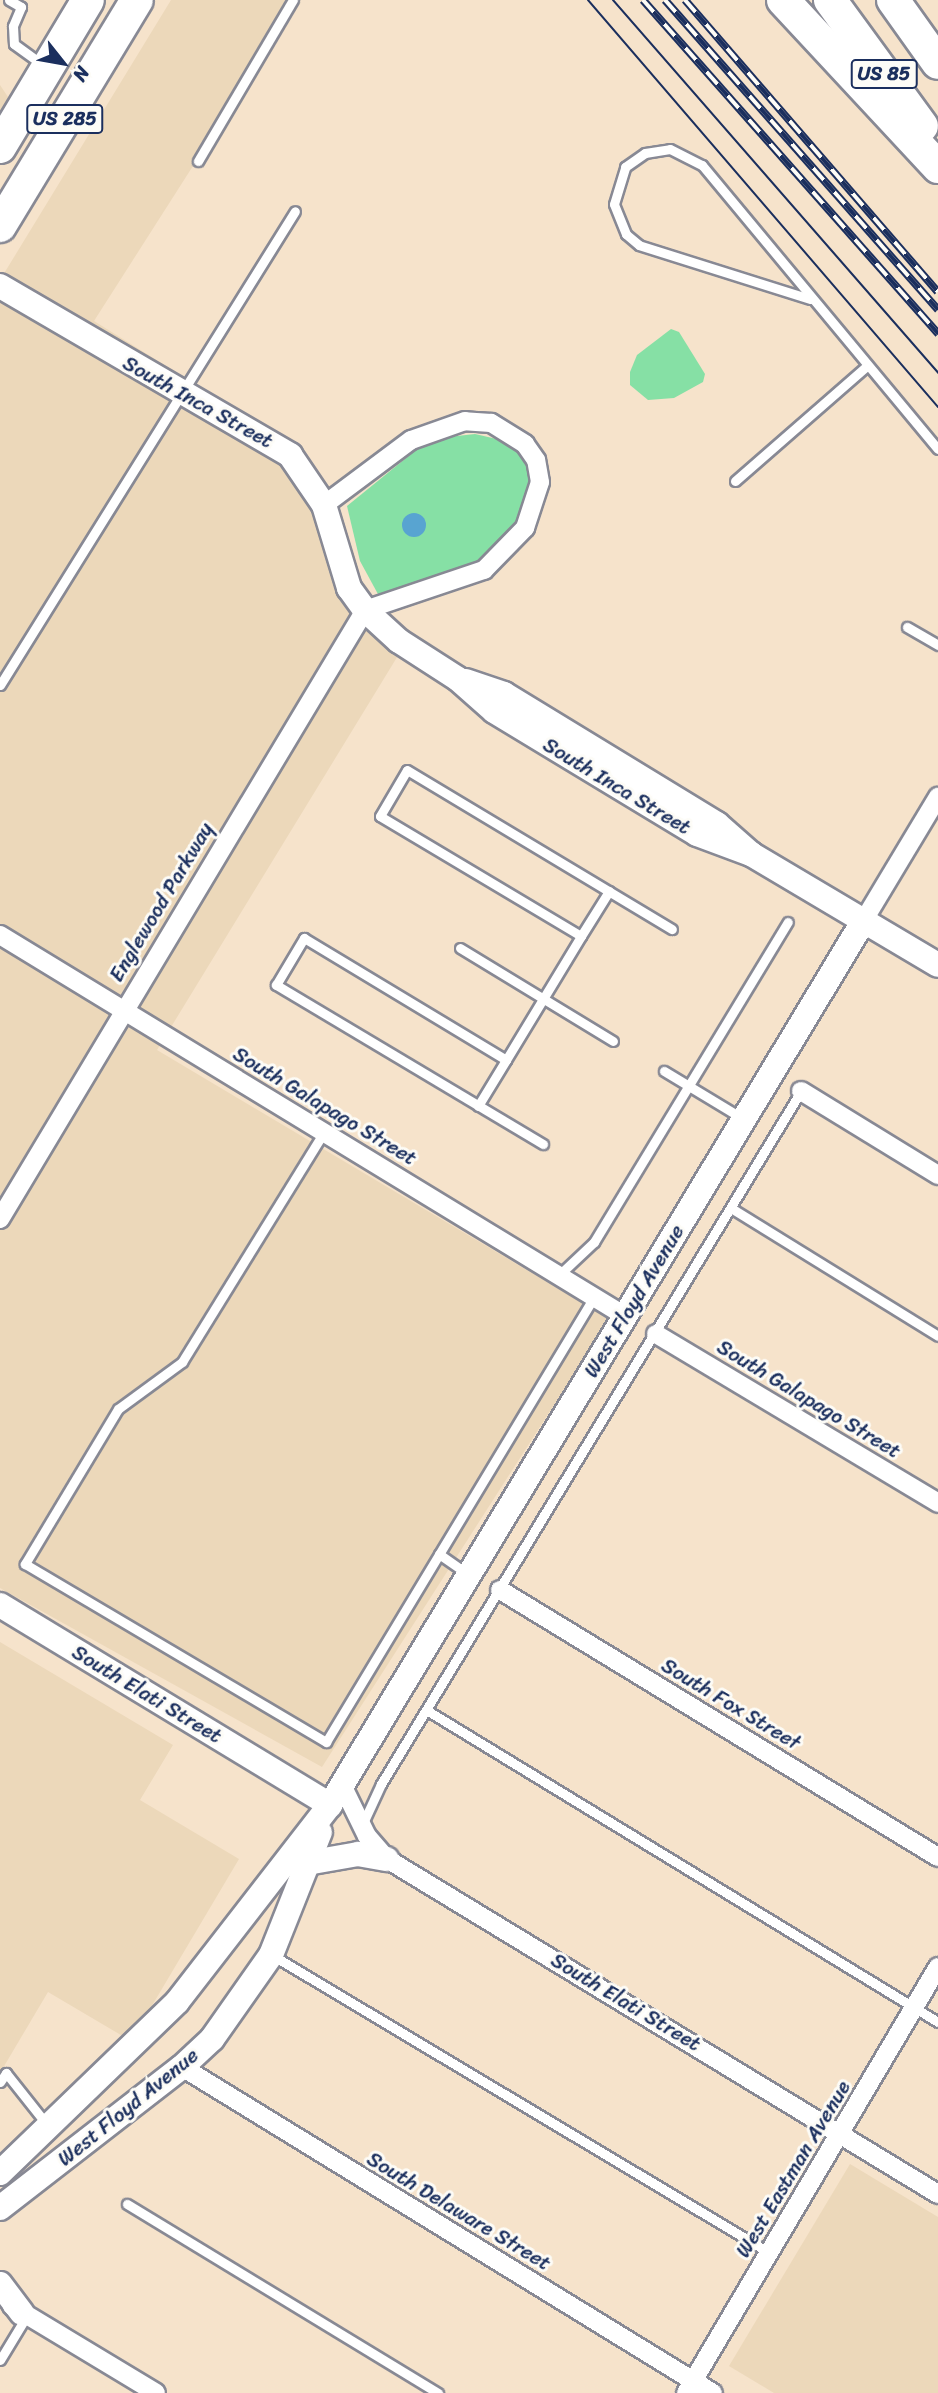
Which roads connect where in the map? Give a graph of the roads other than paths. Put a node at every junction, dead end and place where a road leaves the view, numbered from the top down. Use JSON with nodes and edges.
{"nodes":[{"id":1,"x":9,"y":0,"type":"edge"},
{"id":2,"x":88,"y":0,"type":"edge"},
{"id":3,"x":137,"y":0,"type":"edge"},
{"id":4,"x":293,"y":0,"type":"edge"},
{"id":5,"x":783,"y":0,"type":"edge"},
{"id":6,"x":830,"y":0,"type":"edge"},
{"id":7,"x":893,"y":0,"type":"edge"},
{"id":8,"x":938,"y":62,"type":"edge"},
{"id":9,"x":47,"y":68,"type":"junction"},
{"id":10,"x":0,"y":147,"type":"edge"},
{"id":11,"x":938,"y":148,"type":"edge"},
{"id":12,"x":198,"y":161,"type":"dead end"},
{"id":13,"x":938,"y":167,"type":"edge"},
{"id":14,"x":295,"y":211,"type":"dead end"},
{"id":15,"x":0,"y":226,"type":"edge"},
{"id":16,"x":0,"y":286,"type":"edge"},
{"id":17,"x":810,"y":299,"type":"junction"},
{"id":18,"x":867,"y":366,"type":"junction"},
{"id":19,"x":184,"y":394,"type":"junction"},
{"id":20,"x":938,"y":449,"type":"edge"},
{"id":21,"x":735,"y":481,"type":"dead end"},
{"id":22,"x":324,"y":505,"type":"junction"},
{"id":23,"x":365,"y":610,"type":"junction"},
{"id":24,"x":907,"y":627,"type":"dead end"},
{"id":25,"x":938,"y":645,"type":"edge"},
{"id":26,"x":0,"y":685,"type":"edge"},
{"id":27,"x":938,"y":797,"type":"edge"},
{"id":28,"x":609,"y":891,"type":"junction"},
{"id":29,"x":864,"y":920,"type":"junction"},
{"id":30,"x":788,"y":922,"type":"dead end"},
{"id":31,"x":672,"y":929,"type":"dead end"},
{"id":32,"x":0,"y":935,"type":"edge"},
{"id":33,"x":580,"y":936,"type":"junction"},
{"id":34,"x":460,"y":948,"type":"dead end"},
{"id":35,"x":938,"y":965,"type":"edge"},
{"id":36,"x":543,"y":998,"type":"junction"},
{"id":37,"x":124,"y":1010,"type":"junction"},
{"id":38,"x":613,"y":1041,"type":"dead end"},
{"id":39,"x":506,"y":1060,"type":"junction"},
{"id":40,"x":664,"y":1071,"type":"dead end"},
{"id":41,"x":689,"y":1086,"type":"junction"},
{"id":42,"x":801,"y":1091,"type":"joint"},
{"id":43,"x":478,"y":1106,"type":"junction"},
{"id":44,"x":744,"y":1118,"type":"junction"},
{"id":45,"x":324,"y":1132,"type":"junction"},
{"id":46,"x":543,"y":1144,"type":"dead end"},
{"id":47,"x":938,"y":1175,"type":"edge"},
{"id":48,"x":731,"y":1208,"type":"junction"},
{"id":49,"x":0,"y":1219,"type":"edge"},
{"id":50,"x":559,"y":1275,"type":"junction"},
{"id":51,"x":594,"y":1297,"type":"junction"},
{"id":52,"x":625,"y":1316,"type":"junction"},
{"id":53,"x":656,"y":1334,"type":"junction"},
{"id":54,"x":938,"y":1336,"type":"edge"},
{"id":55,"x":938,"y":1503,"type":"edge"},
{"id":56,"x":439,"y":1554,"type":"junction"},
{"id":57,"x":469,"y":1575,"type":"junction"},
{"id":58,"x":500,"y":1590,"type":"junction"},
{"id":59,"x":0,"y":1605,"type":"edge"},
{"id":60,"x":428,"y":1711,"type":"junction"},
{"id":61,"x":336,"y":1795,"type":"junction"},
{"id":62,"x":362,"y":1828,"type":"junction"},
{"id":63,"x":938,"y":1857,"type":"edge"},
{"id":64,"x":387,"y":1859,"type":"junction"},
{"id":65,"x":307,"y":1863,"type":"junction"},
{"id":66,"x":271,"y":1955,"type":"junction"},
{"id":67,"x":938,"y":1967,"type":"edge"},
{"id":68,"x":915,"y":2008,"type":"junction"},
{"id":69,"x":938,"y":2022,"type":"edge"},
{"id":70,"x":182,"y":2067,"type":"junction"},
{"id":71,"x":0,"y":2082,"type":"edge"},
{"id":72,"x":49,"y":2127,"type":"junction"},
{"id":73,"x":839,"y":2135,"type":"junction"},
{"id":74,"x":0,"y":2173,"type":"edge"},
{"id":75,"x":938,"y":2194,"type":"edge"},
{"id":76,"x":127,"y":2204,"type":"dead end"},
{"id":77,"x":4,"y":2207,"type":"edge"},
{"id":78,"x":770,"y":2253,"type":"junction"},
{"id":79,"x":0,"y":2284,"type":"edge"},
{"id":80,"x":0,"y":2299,"type":"edge"},
{"id":81,"x":25,"y":2314,"type":"junction"},
{"id":82,"x":4,"y":2343,"type":"edge"},
{"id":83,"x":0,"y":2360,"type":"edge"},
{"id":84,"x":690,"y":2387,"type":"edge"},
{"id":85,"x":156,"y":2393,"type":"edge"},
{"id":86,"x":438,"y":2393,"type":"edge"},
{"id":87,"x":713,"y":2393,"type":"edge"}],
"edges":[{"from":1,"to":9,"type":"lane"},
{"from":2,"to":9,"type":"highway","number":"US 285"},
{"from":3,"to":15,"type":"highway","number":"US 285"},
{"from":4,"to":12,"type":"lane"},
{"from":5,"to":13,"type":"highway"},
{"from":6,"to":11,"type":"highway","number":"US 85"},
{"from":7,"to":8,"type":"highway","number":"US 85"},
{"from":9,"to":10,"type":"highway","number":"US 285"},
{"from":14,"to":19,"type":"lane"},
{"from":16,"to":19,"type":"street","name":"South Inca Street"},
{"from":17,"to":17,"type":"lane"},
{"from":17,"to":18,"type":"lane"},
{"from":18,"to":20,"type":"lane"},
{"from":18,"to":21,"type":"lane"},
{"from":19,"to":22,"type":"street","name":"South Inca Street"},
{"from":19,"to":26,"type":"lane"},
{"from":22,"to":23,"type":"street","name":"South Inca Street"},
{"from":22,"to":23,"type":"street"},
{"from":23,"to":29,"type":"street","name":"South Inca Street"},
{"from":23,"to":37,"type":"street","name":"Englewood Parkway"},
{"from":24,"to":25,"type":"lane"},
{"from":27,"to":29,"type":"street","name":"West Floyd Avenue"},
{"from":28,"to":31,"type":"lane"},
{"from":28,"to":33,"type":"lane"},
{"from":28,"to":33,"type":"lane"},
{"from":29,"to":35,"type":"street","name":"South Inca Street"},
{"from":29,"to":44,"type":"street","name":"West Floyd Avenue"},
{"from":30,"to":41,"type":"lane"},
{"from":32,"to":37,"type":"street","name":"South Galapago Street"},
{"from":33,"to":36,"type":"lane"},
{"from":34,"to":36,"type":"lane"},
{"from":36,"to":38,"type":"lane"},
{"from":36,"to":39,"type":"lane"},
{"from":37,"to":45,"type":"street","name":"South Galapago Street"},
{"from":37,"to":49,"type":"street","name":"Englewood Parkway"},
{"from":39,"to":43,"type":"lane"},
{"from":39,"to":43,"type":"lane"},
{"from":40,"to":41,"type":"lane"},
{"from":41,"to":44,"type":"lane"},
{"from":41,"to":50,"type":"lane"},
{"from":42,"to":47,"type":"street"},
{"from":42,"to":48,"type":"lane","name":"West Floyd Avenue"},
{"from":43,"to":46,"type":"lane"},
{"from":44,"to":52,"type":"street","name":"West Floyd Avenue"},
{"from":45,"to":50,"type":"street","name":"South Galapago Street"},
{"from":45,"to":56,"type":"lane"},
{"from":48,"to":53,"type":"lane","name":"West Floyd Avenue"},
{"from":48,"to":54,"type":"lane"},
{"from":50,"to":51,"type":"street","name":"South Galapago Street"},
{"from":51,"to":52,"type":"street","name":"South Galapago Street"},
{"from":51,"to":56,"type":"lane"},
{"from":52,"to":57,"type":"street","name":"West Floyd Avenue"},
{"from":53,"to":55,"type":"street","name":"South Galapago Street"},
{"from":53,"to":58,"type":"lane","name":"West Floyd Avenue"},
{"from":56,"to":57,"type":"lane"},
{"from":57,"to":61,"type":"street","name":"West Floyd Avenue"},
{"from":58,"to":60,"type":"lane","name":"West Floyd Avenue"},
{"from":58,"to":63,"type":"street","name":"South Fox Street"},
{"from":59,"to":61,"type":"street","name":"South Elati Street"},
{"from":60,"to":62,"type":"lane","name":"West Floyd Avenue"},
{"from":60,"to":68,"type":"lane"},
{"from":61,"to":62,"type":"street","name":"South Elati Street"},
{"from":61,"to":65,"type":"street","name":"West Floyd Avenue"},
{"from":61,"to":72,"type":"street","name":"West Floyd Avenue"},
{"from":62,"to":64,"type":"street","name":"South Elati Street"},
{"from":64,"to":65,"type":"street"},
{"from":64,"to":73,"type":"street","name":"South Elati Street"},
{"from":65,"to":66,"type":"street","name":"West Floyd Avenue"},
{"from":66,"to":70,"type":"street","name":"West Floyd Avenue"},
{"from":66,"to":78,"type":"lane"},
{"from":67,"to":68,"type":"street","name":"West Eastman Avenue"},
{"from":68,"to":69,"type":"lane"},
{"from":68,"to":73,"type":"street","name":"West Eastman Avenue"},
{"from":70,"to":77,"type":"street","name":"West Floyd Avenue"},
{"from":70,"to":84,"type":"street","name":"South Delaware Street"},
{"from":71,"to":72,"type":"lane"},
{"from":72,"to":74,"type":"street","name":"West Floyd Avenue"},
{"from":73,"to":75,"type":"street","name":"South Elati Street"},
{"from":73,"to":78,"type":"street","name":"West Eastman Avenue"},
{"from":76,"to":86,"type":"lane"},
{"from":78,"to":84,"type":"street","name":"West Eastman Avenue"},
{"from":79,"to":81,"type":"street"},
{"from":80,"to":81,"type":"street"},
{"from":81,"to":82,"type":"lane"},
{"from":81,"to":85,"type":"street"},
{"from":82,"to":83,"type":"lane"},
{"from":84,"to":87,"type":"street","name":"South Delaware Street"}]}
